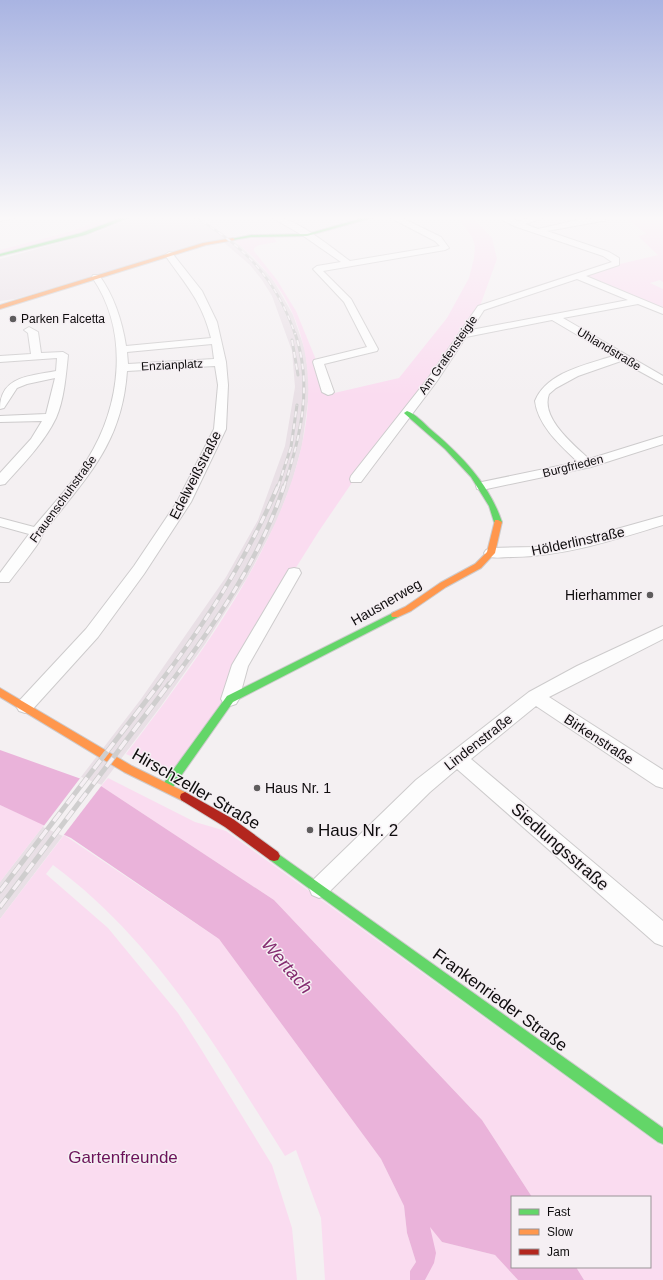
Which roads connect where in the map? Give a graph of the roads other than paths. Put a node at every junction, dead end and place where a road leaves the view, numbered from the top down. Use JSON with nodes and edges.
{"nodes":[{"id":1,"x":100,"y":276,"type":"edge"},
{"id":2,"x":185,"y":276,"type":"edge"},
{"id":3,"x":323,"y":276,"type":"edge"},
{"id":4,"x":578,"y":276,"type":"joint"},
{"id":5,"x":96,"y":277,"type":"junction"},
{"id":6,"x":638,"y":301,"type":"junction"},
{"id":7,"x":14,"y":302,"type":"junction"},
{"id":8,"x":0,"y":303,"type":"edge"},
{"id":9,"x":0,"y":307,"type":"edge"},
{"id":10,"x":663,"y":311,"type":"edge"},
{"id":11,"x":0,"y":312,"type":"edge"},
{"id":12,"x":555,"y":318,"type":"junction"},
{"id":13,"x":29,"y":330,"type":"dead end"},
{"id":14,"x":462,"y":335,"type":"junction"},
{"id":15,"x":217,"y":341,"type":"junction"},
{"id":16,"x":123,"y":349,"type":"junction"},
{"id":17,"x":36,"y":356,"type":"junction"},
{"id":18,"x":621,"y":357,"type":"junction"},
{"id":19,"x":0,"y":359,"type":"edge"},
{"id":20,"x":221,"y":362,"type":"junction"},
{"id":21,"x":122,"y":368,"type":"junction"},
{"id":22,"x":61,"y":373,"type":"junction"},
{"id":23,"x":663,"y":381,"type":"edge"},
{"id":24,"x":328,"y":392,"type":"dead end"},
{"id":25,"x":0,"y":406,"type":"edge"},
{"id":26,"x":407,"y":413,"type":"junction"},
{"id":27,"x":51,"y":417,"type":"junction"},
{"id":28,"x":0,"y":419,"type":"edge"},
{"id":29,"x":662,"y":442,"type":"edge"},
{"id":30,"x":587,"y":464,"type":"junction"},
{"id":31,"x":356,"y":479,"type":"dead end"},
{"id":32,"x":0,"y":481,"type":"edge"},
{"id":33,"x":482,"y":486,"type":"junction"},
{"id":34,"x":663,"y":520,"type":"edge"},
{"id":35,"x":0,"y":522,"type":"edge"},
{"id":36,"x":36,"y":532,"type":"junction"},
{"id":37,"x":491,"y":553,"type":"junction"},
{"id":38,"x":294,"y":573,"type":"dead end"},
{"id":39,"x":4,"y":578,"type":"dead end"},
{"id":40,"x":663,"y":632,"type":"edge"},
{"id":41,"x":0,"y":692,"type":"edge"},
{"id":42,"x":535,"y":697,"type":"junction"},
{"id":43,"x":230,"y":699,"type":"junction"},
{"id":44,"x":28,"y":700,"type":"junction"},
{"id":45,"x":457,"y":758,"type":"junction"},
{"id":46,"x":663,"y":780,"type":"edge"},
{"id":47,"x":167,"y":787,"type":"junction"},
{"id":48,"x":319,"y":888,"type":"junction"},
{"id":49,"x":663,"y":935,"type":"edge"},
{"id":50,"x":663,"y":1137,"type":"edge"}],
"edges":[{"from":1,"to":5,"type":"street"},
{"from":2,"to":15,"type":"street","name":"Edelweißstraße"},
{"from":3,"to":24,"type":"street"},
{"from":4,"to":6,"type":"street"},
{"from":4,"to":14,"type":"street","name":"Am Grafensteigle"},
{"from":5,"to":7,"type":"street"},
{"from":5,"to":16,"type":"street","name":"Frauenschuhstraße"},
{"from":6,"to":10,"type":"street"},
{"from":6,"to":12,"type":"street"},
{"from":7,"to":8,"type":"street"},
{"from":7,"to":9,"type":"street"},
{"from":7,"to":11,"type":"street"},
{"from":12,"to":14,"type":"street"},
{"from":12,"to":18,"type":"street","name":"Uhlandstraße"},
{"from":13,"to":17,"type":"street"},
{"from":14,"to":26,"type":"street","name":"Am Grafensteigle"},
{"from":15,"to":16,"type":"street","name":"Enzianplatz"},
{"from":15,"to":20,"type":"street","name":"Edelweißstraße"},
{"from":16,"to":21,"type":"street","name":"Frauenschuhstraße"},
{"from":17,"to":19,"type":"street"},
{"from":17,"to":22,"type":"street"},
{"from":18,"to":23,"type":"street","name":"Uhlandstraße"},
{"from":18,"to":30,"type":"street"},
{"from":20,"to":21,"type":"street","name":"Enzianplatz"},
{"from":20,"to":44,"type":"street","name":"Edelweißstraße"},
{"from":21,"to":36,"type":"street","name":"Frauenschuhstraße"},
{"from":22,"to":25,"type":"street"},
{"from":22,"to":27,"type":"street"},
{"from":26,"to":31,"type":"street","name":"Am Grafensteigle"},
{"from":26,"to":33,"type":"street"},
{"from":27,"to":28,"type":"street"},
{"from":27,"to":32,"type":"street"},
{"from":29,"to":30,"type":"street","name":"Burgfrieden"},
{"from":30,"to":33,"type":"street","name":"Burgfrieden"},
{"from":33,"to":37,"type":"street"},
{"from":34,"to":37,"type":"street","name":"Hölderlinstraße"},
{"from":35,"to":36,"type":"street"},
{"from":36,"to":39,"type":"street","name":"Frauenschuhstraße"},
{"from":37,"to":43,"type":"street","name":"Hausnerweg"},
{"from":38,"to":43,"type":"street"},
{"from":40,"to":42,"type":"street","name":"Lindenstraße"},
{"from":41,"to":44,"type":"street","name":"Hirschzeller Straße"},
{"from":42,"to":45,"type":"street","name":"Lindenstraße"},
{"from":42,"to":46,"type":"street","name":"Birkenstraße"},
{"from":43,"to":47,"type":"street","name":"Hausnerweg"},
{"from":44,"to":47,"type":"street","name":"Hirschzeller Straße"},
{"from":45,"to":48,"type":"street","name":"Lindenstraße"},
{"from":45,"to":49,"type":"street","name":"Siedlungsstraße"},
{"from":47,"to":48,"type":"street","name":"Hirschzeller Straße"},
{"from":48,"to":50,"type":"street","name":"Frankenrieder Straße"}]}
